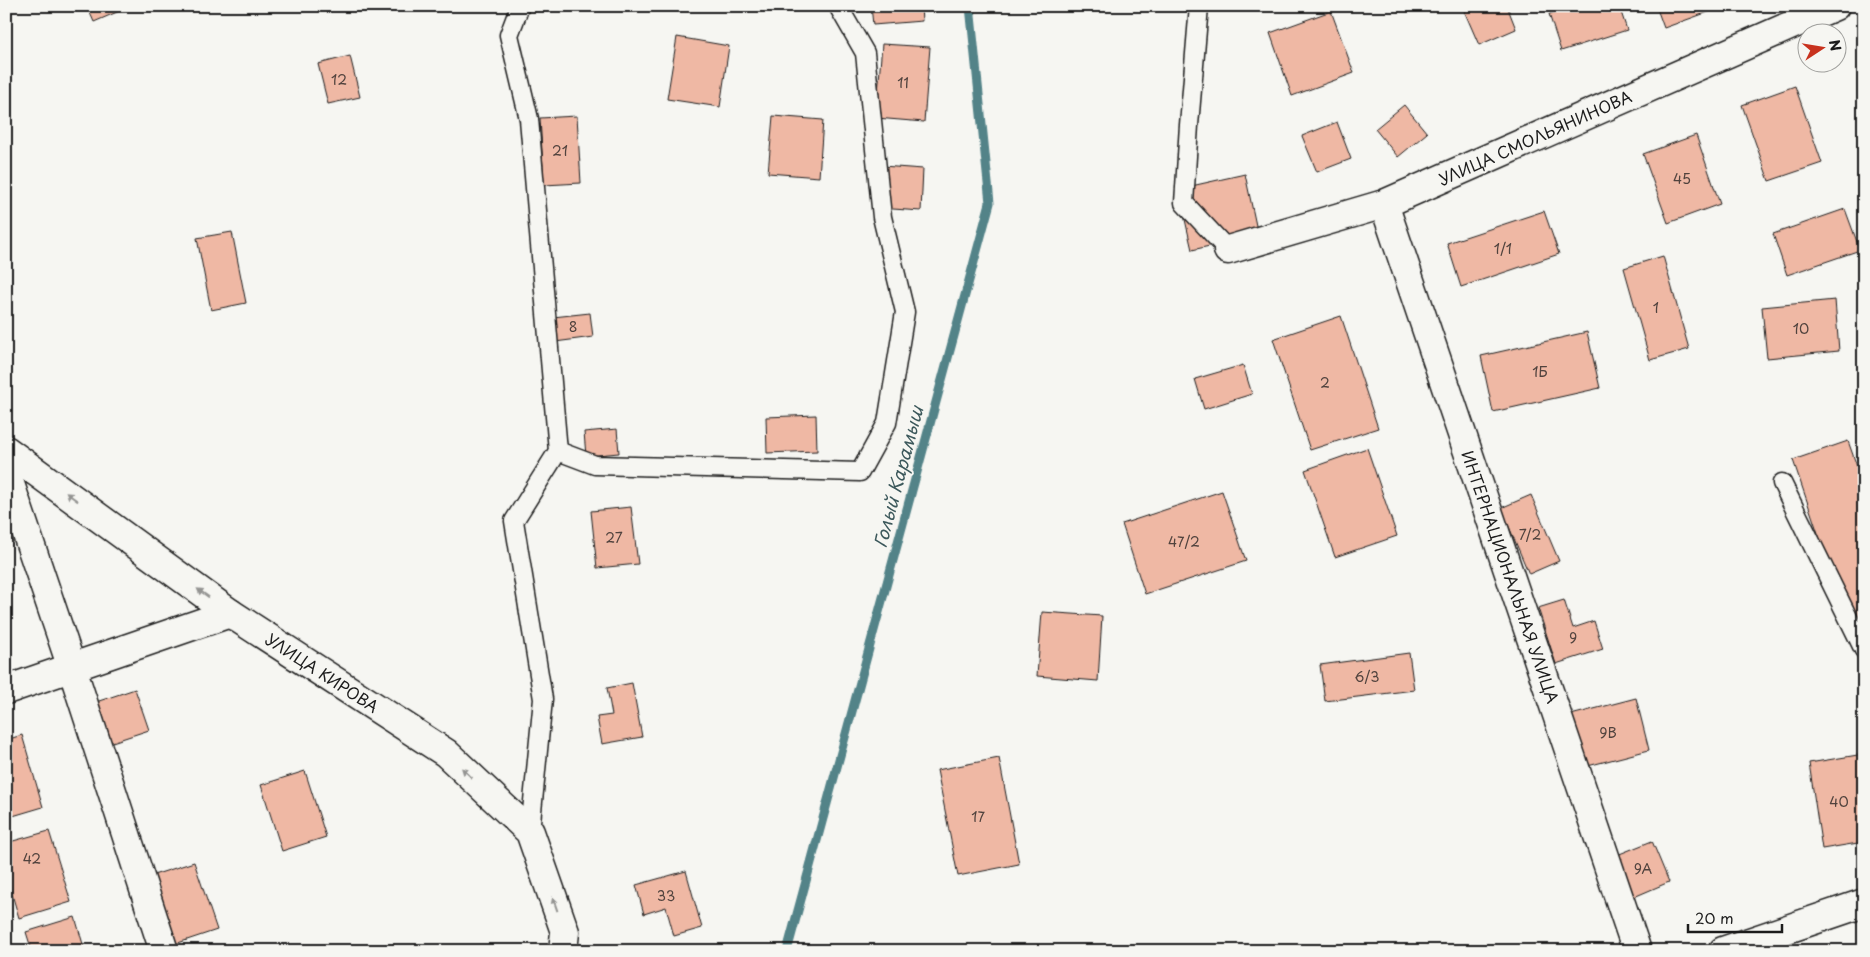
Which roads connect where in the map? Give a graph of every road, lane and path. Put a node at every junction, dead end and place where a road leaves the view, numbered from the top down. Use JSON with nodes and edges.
{"nodes":[{"id":1,"x":520,"y":6,"type":"edge"},
{"id":2,"x":838,"y":6,"type":"edge"},
{"id":3,"x":1199,"y":6,"type":"edge"},
{"id":4,"x":1835,"y":6,"type":"edge"},
{"id":5,"x":1384,"y":204,"type":"junction"},
{"id":6,"x":1228,"y":250,"type":"joint"},
{"id":7,"x":6,"y":450,"type":"edge"},
{"id":8,"x":558,"y":451,"type":"junction"},
{"id":9,"x":6,"y":472,"type":"edge"},
{"id":10,"x":1782,"y":483,"type":"dead end"},
{"id":11,"x":230,"y":614,"type":"junction"},
{"id":12,"x":1864,"y":650,"type":"edge"},
{"id":13,"x":72,"y":668,"type":"junction"},
{"id":14,"x":6,"y":690,"type":"edge"},
{"id":15,"x":530,"y":832,"type":"junction"},
{"id":16,"x":1864,"y":902,"type":"edge"},
{"id":17,"x":164,"y":951,"type":"edge"},
{"id":18,"x":563,"y":951,"type":"edge"},
{"id":19,"x":1637,"y":951,"type":"edge"},
{"id":20,"x":1723,"y":951,"type":"edge"}],
"edges":[{"from":1,"to":8,"type":"lane"},
{"from":2,"to":8,"type":"lane"},
{"from":3,"to":6,"type":"lane"},
{"from":4,"to":5,"type":"street","name":"УЛИЦА СМОЛЬЯНИНОВА"},
{"from":5,"to":6,"type":"street","name":"УЛИЦА СМОЛЬЯНИНОВА"},
{"from":5,"to":19,"type":"street","name":"ИНТЕРНАЦИОНАЛЬНАЯ УЛИЦА"},
{"from":11,"to":7,"type":"street","name":"УЛИЦА КИРОВА","one_way":true},
{"from":8,"to":15,"type":"lane"},
{"from":9,"to":13,"type":"street"},
{"from":10,"to":12,"type":"lane"},
{"from":11,"to":13,"type":"street"},
{"from":15,"to":11,"type":"street","name":"УЛИЦА КИРОВА","one_way":true},
{"from":13,"to":14,"type":"street"},
{"from":13,"to":17,"type":"street"},
{"from":18,"to":15,"type":"street","name":"УЛИЦА КИРОВА","one_way":true},
{"from":16,"to":20,"type":"street"}]}
